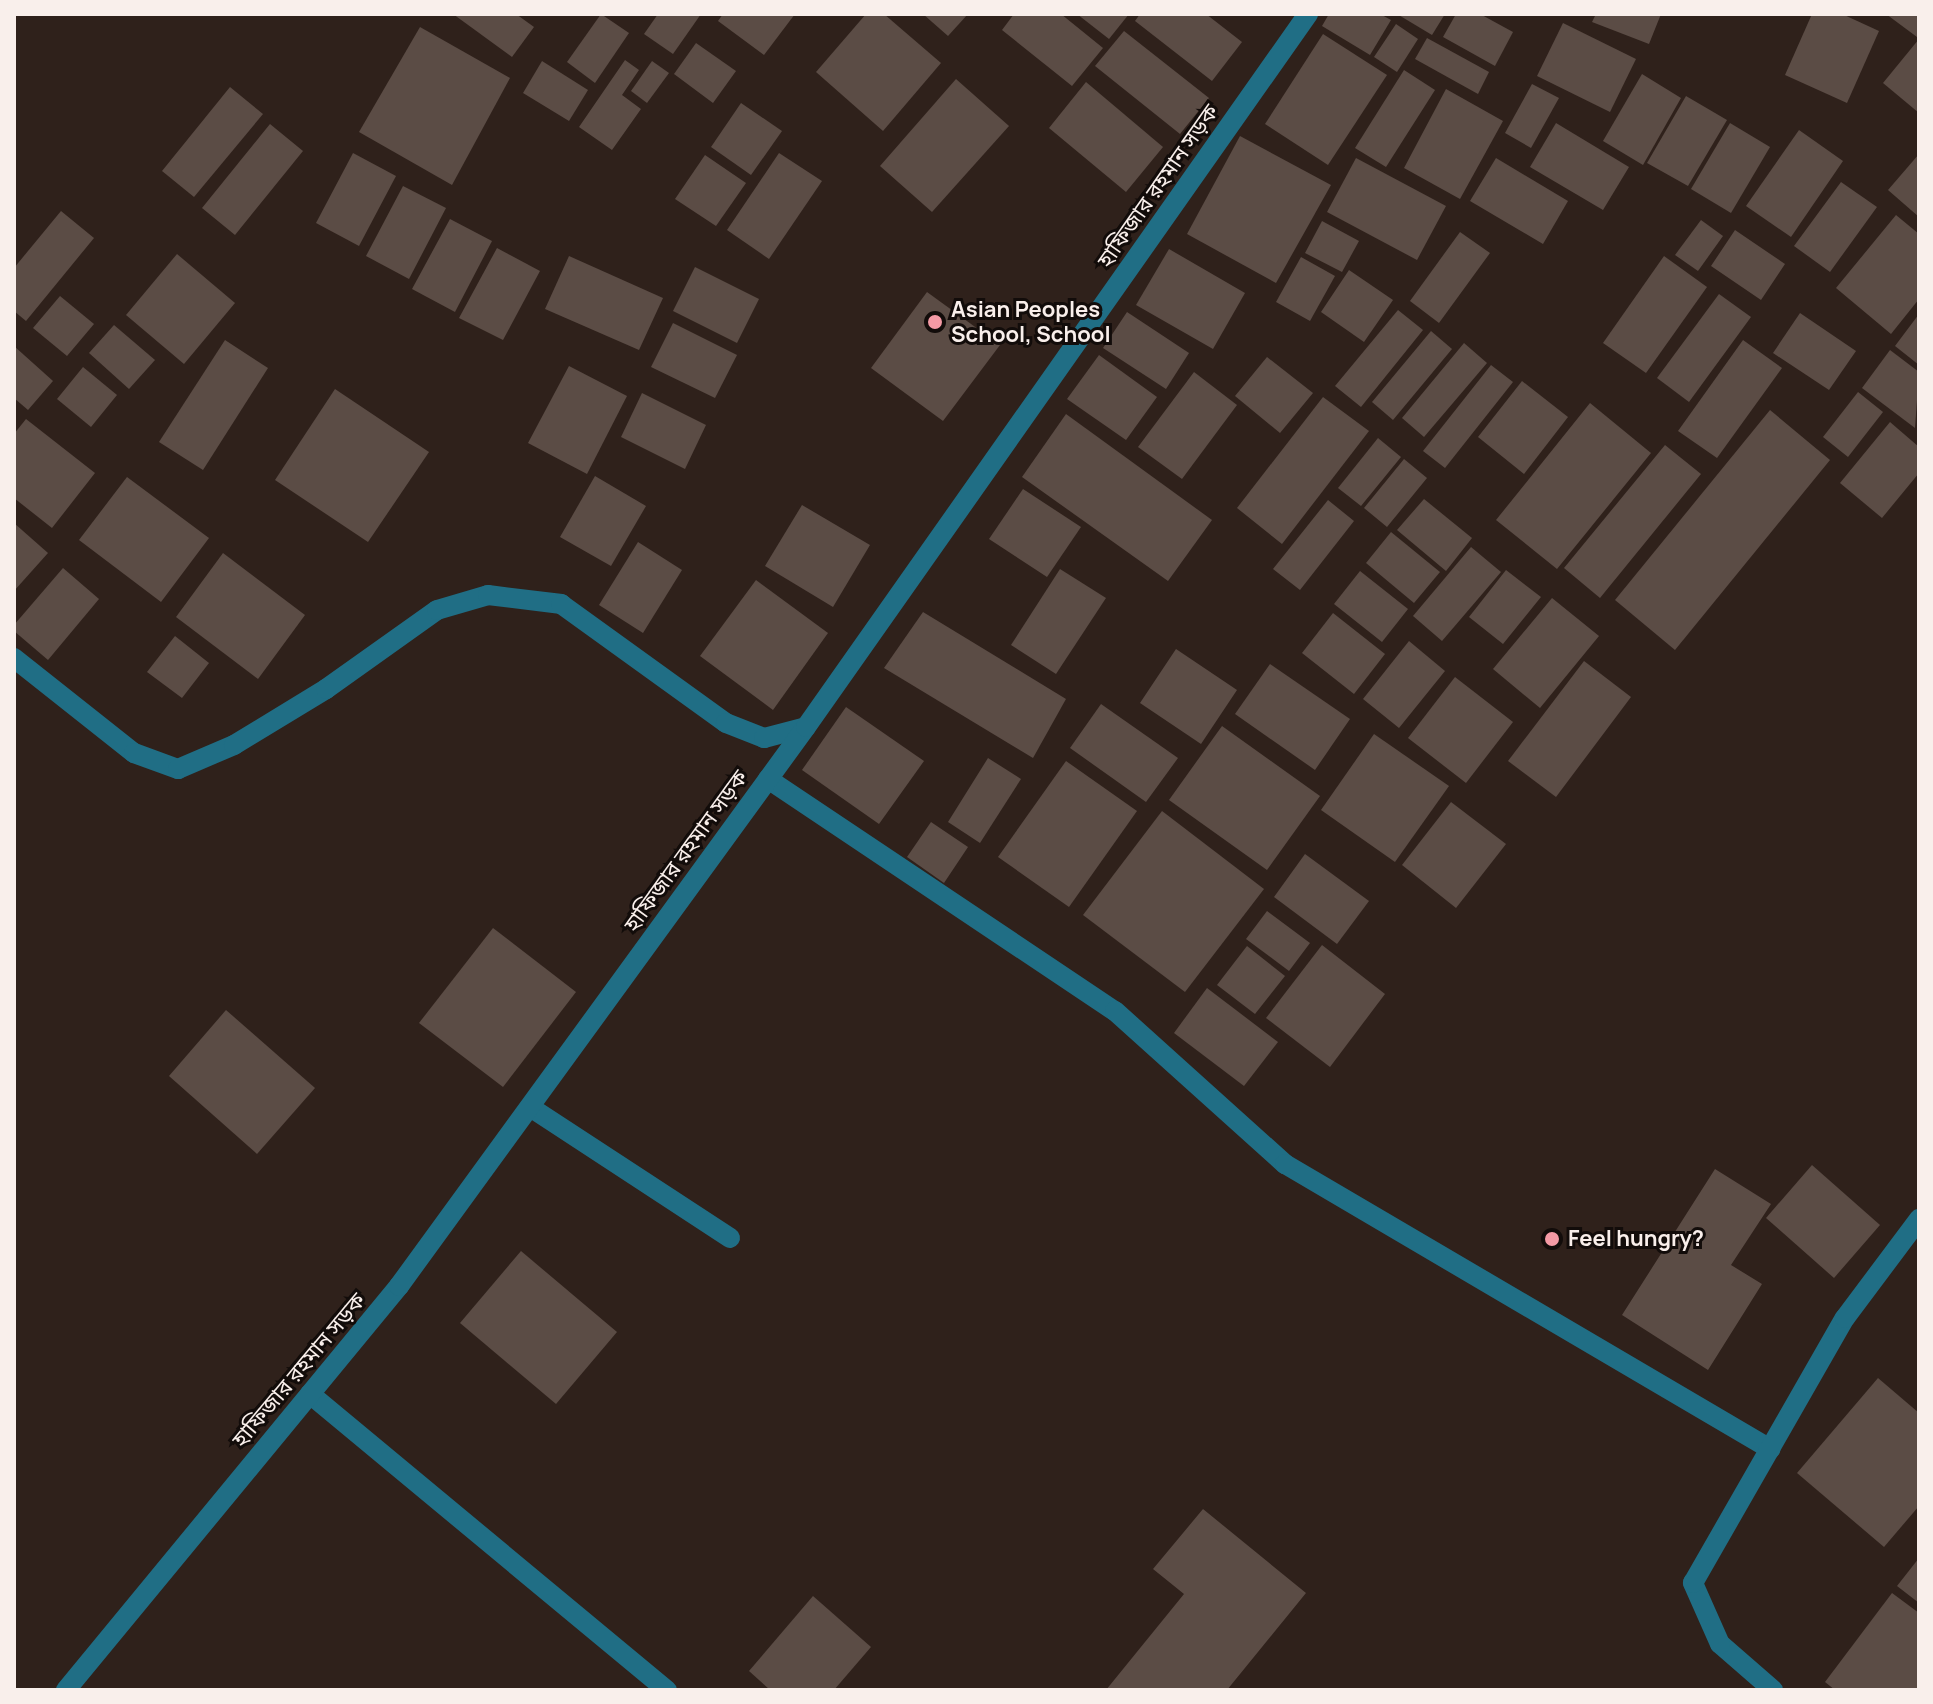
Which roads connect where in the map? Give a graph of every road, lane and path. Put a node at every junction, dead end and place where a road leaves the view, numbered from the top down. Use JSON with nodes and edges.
{"nodes":[{"id":1,"x":1308,"y":14,"type":"edge"},
{"id":2,"x":14,"y":658,"type":"edge"},
{"id":3,"x":806,"y":727,"type":"junction"},
{"id":4,"x":768,"y":779,"type":"junction"},
{"id":5,"x":530,"y":1107,"type":"junction"},
{"id":6,"x":1919,"y":1219,"type":"edge"},
{"id":7,"x":730,"y":1238,"type":"dead end"},
{"id":8,"x":310,"y":1394,"type":"junction"},
{"id":9,"x":1770,"y":1449,"type":"junction"},
{"id":10,"x":66,"y":1690,"type":"edge"},
{"id":11,"x":667,"y":1690,"type":"edge"},
{"id":12,"x":1773,"y":1690,"type":"edge"}],
"edges":[{"from":1,"to":3,"type":"street","name":"হাফিজার রহমান সড়ক"},
{"from":2,"to":3,"type":"street"},
{"from":3,"to":4,"type":"street","name":"হাফিজার রহমান সড়ক"},
{"from":4,"to":5,"type":"street","name":"হাফিজার রহমান সড়ক"},
{"from":4,"to":9,"type":"street"},
{"from":5,"to":7,"type":"street"},
{"from":5,"to":8,"type":"street","name":"হাফিজার রহমান সড়ক"},
{"from":6,"to":9,"type":"street"},
{"from":8,"to":10,"type":"street","name":"হাফিজার রহমান সড়ক"},
{"from":8,"to":11,"type":"street"},
{"from":9,"to":12,"type":"street"}]}
